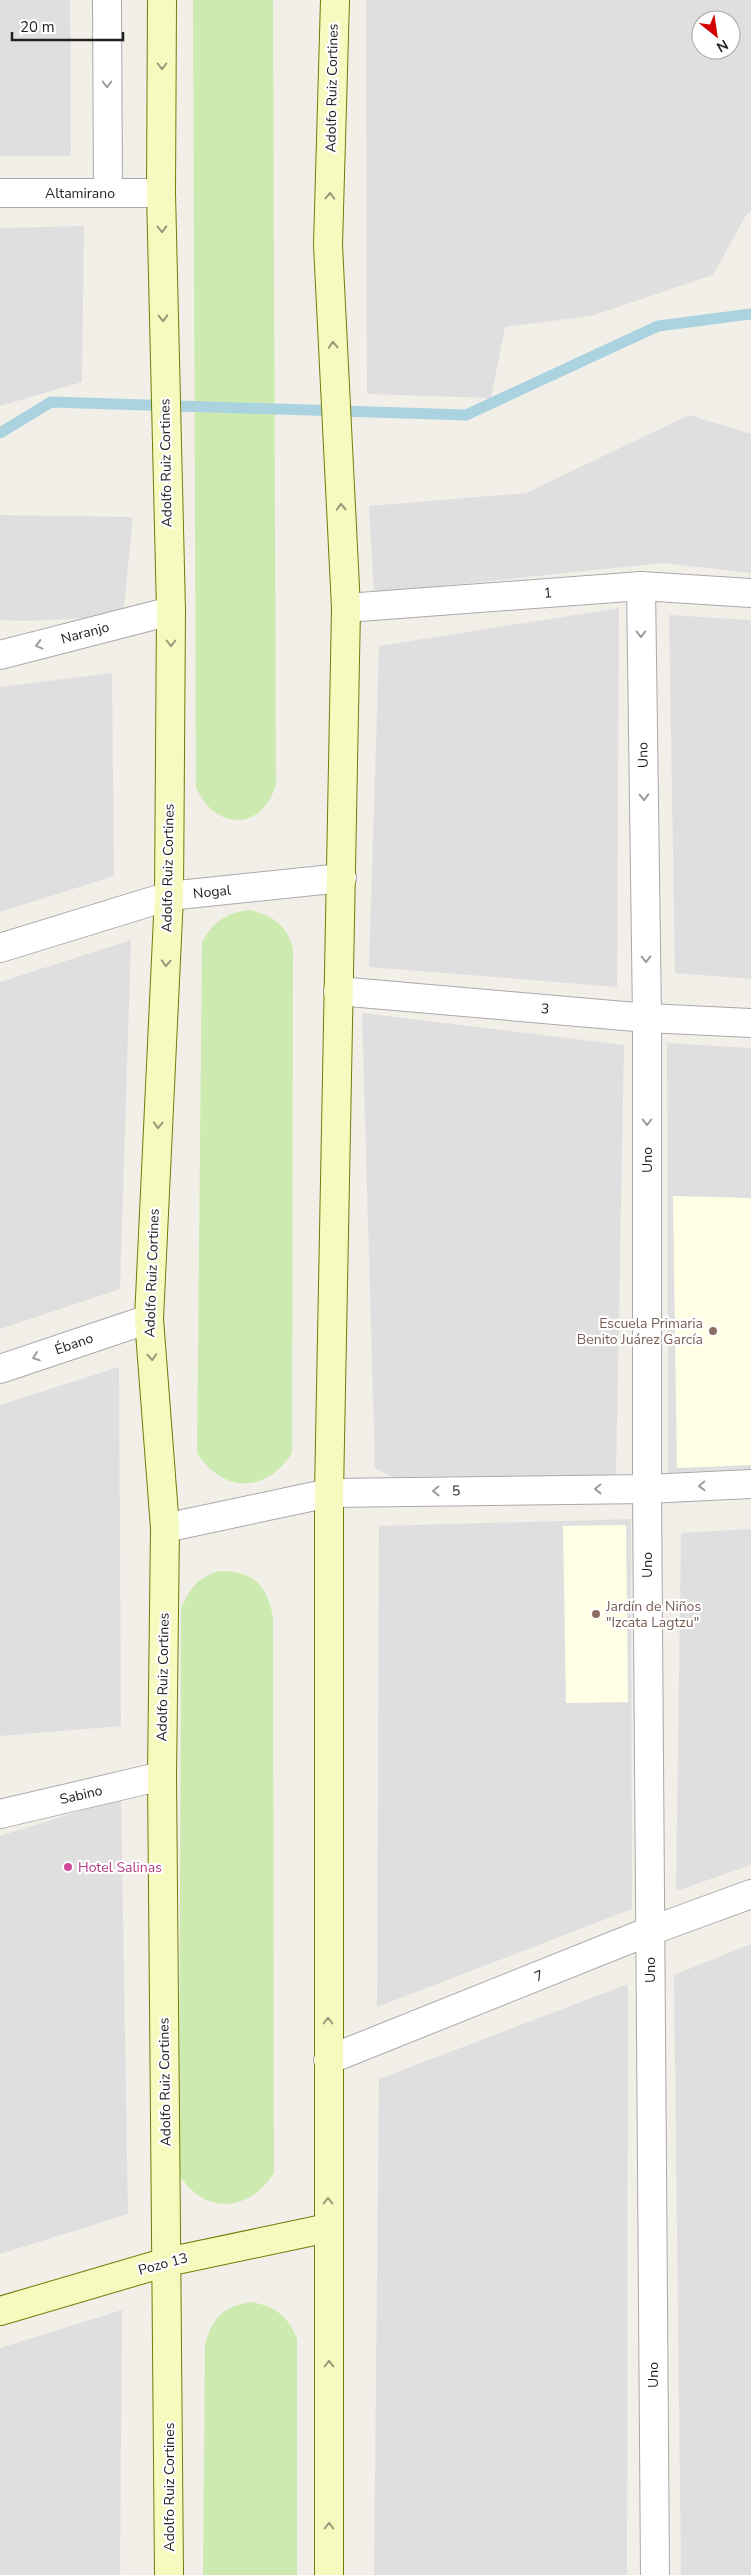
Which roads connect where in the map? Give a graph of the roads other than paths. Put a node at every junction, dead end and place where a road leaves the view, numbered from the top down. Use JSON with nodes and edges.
{"nodes":[{"id":1,"x":107,"y":0,"type":"edge"},
{"id":2,"x":162,"y":0,"type":"edge"},
{"id":3,"x":335,"y":0,"type":"edge"},
{"id":4,"x":0,"y":193,"type":"edge"},
{"id":5,"x":108,"y":193,"type":"junction"},
{"id":6,"x":161,"y":193,"type":"junction"},
{"id":7,"x":641,"y":586,"type":"junction"},
{"id":8,"x":751,"y":592,"type":"edge"},
{"id":9,"x":346,"y":608,"type":"junction"},
{"id":10,"x":171,"y":611,"type":"junction"},
{"id":11,"x":0,"y":655,"type":"edge"},
{"id":12,"x":342,"y":878,"type":"junction"},
{"id":13,"x":169,"y":896,"type":"junction"},
{"id":14,"x":0,"y":948,"type":"edge"},
{"id":15,"x":338,"y":991,"type":"junction"},
{"id":16,"x":647,"y":1018,"type":"junction"},
{"id":17,"x":751,"y":1023,"type":"edge"},
{"id":18,"x":149,"y":1319,"type":"junction"},
{"id":19,"x":0,"y":1369,"type":"edge"},
{"id":20,"x":751,"y":1484,"type":"edge"},
{"id":21,"x":647,"y":1489,"type":"junction"},
{"id":22,"x":329,"y":1493,"type":"junction"},
{"id":23,"x":165,"y":1528,"type":"junction"},
{"id":24,"x":162,"y":1776,"type":"junction"},
{"id":25,"x":0,"y":1814,"type":"edge"},
{"id":26,"x":751,"y":1894,"type":"edge"},
{"id":27,"x":650,"y":1932,"type":"junction"},
{"id":28,"x":328,"y":2060,"type":"junction"},
{"id":29,"x":328,"y":2228,"type":"junction"},
{"id":30,"x":167,"y":2262,"type":"junction"},
{"id":31,"x":0,"y":2311,"type":"edge"},
{"id":32,"x":169,"y":2575,"type":"edge"},
{"id":33,"x":329,"y":2575,"type":"edge"},
{"id":34,"x":655,"y":2575,"type":"edge"}],
"edges":[{"from":1,"to":5,"type":"street","one_way":true},
{"from":2,"to":6,"type":"main road","name":"Adolfo Ruiz Cortines","one_way":true},
{"from":9,"to":3,"type":"main road","name":"Adolfo Ruiz Cortines","one_way":true},
{"from":4,"to":5,"type":"street","name":"Altamirano"},
{"from":5,"to":6,"type":"street","name":"Altamirano"},
{"from":6,"to":10,"type":"main road","name":"Adolfo Ruiz Cortines","one_way":true},
{"from":7,"to":8,"type":"street","name":"1"},
{"from":7,"to":9,"type":"street","name":"1"},
{"from":7,"to":16,"type":"street","name":"Uno","one_way":true},
{"from":9,"to":12,"type":"main road","name":"Adolfo Ruiz Cortines"},
{"from":10,"to":11,"type":"street","name":"Naranjo","one_way":true},
{"from":10,"to":13,"type":"main road","name":"Adolfo Ruiz Cortines","one_way":true},
{"from":12,"to":13,"type":"street","name":"Nogal"},
{"from":12,"to":15,"type":"main road","name":"Adolfo Ruiz Cortines"},
{"from":13,"to":14,"type":"street","name":"Nogal"},
{"from":13,"to":18,"type":"main road","name":"Adolfo Ruiz Cortines","one_way":true},
{"from":15,"to":16,"type":"street","name":"3"},
{"from":15,"to":22,"type":"main road","name":"Adolfo Ruiz Cortines"},
{"from":16,"to":17,"type":"street","name":"3"},
{"from":16,"to":21,"type":"street","name":"Uno","one_way":true},
{"from":18,"to":19,"type":"street","name":"Ébano","one_way":true},
{"from":18,"to":23,"type":"main road","name":"Adolfo Ruiz Cortines","one_way":true},
{"from":20,"to":21,"type":"street","name":"5","one_way":true},
{"from":21,"to":22,"type":"street","name":"5","one_way":true},
{"from":21,"to":27,"type":"street","name":"Uno"},
{"from":22,"to":23,"type":"street","name":"5"},
{"from":28,"to":22,"type":"main road","name":"Adolfo Ruiz Cortines","one_way":true},
{"from":23,"to":24,"type":"main road","name":"Adolfo Ruiz Cortines"},
{"from":24,"to":25,"type":"street","name":"Sabino"},
{"from":24,"to":30,"type":"main road","name":"Adolfo Ruiz Cortines"},
{"from":26,"to":27,"type":"street","name":"7"},
{"from":27,"to":28,"type":"street","name":"7"},
{"from":27,"to":34,"type":"street","name":"Uno"},
{"from":29,"to":28,"type":"main road","name":"Adolfo Ruiz Cortines","one_way":true},
{"from":29,"to":30,"type":"main road","name":"Pozo 13"},
{"from":33,"to":29,"type":"main road","name":"Adolfo Ruiz Cortines","one_way":true},
{"from":30,"to":31,"type":"main road","name":"Pozo 13"},
{"from":30,"to":32,"type":"main road","name":"Adolfo Ruiz Cortines"}]}
